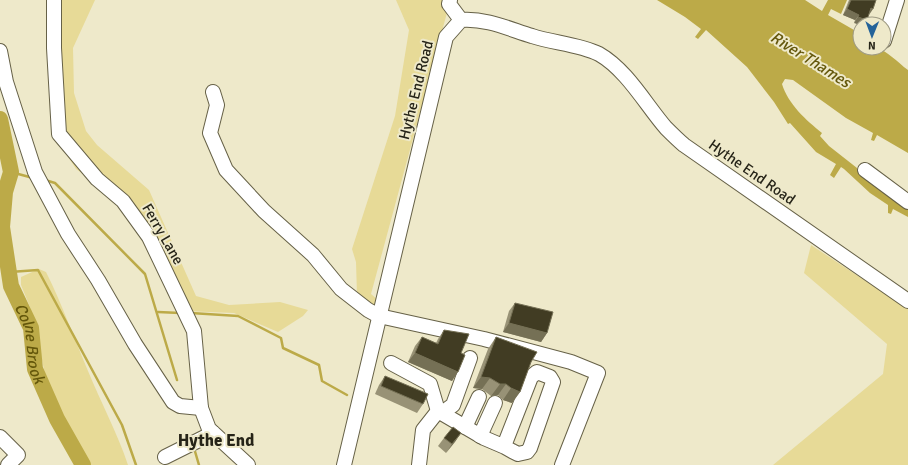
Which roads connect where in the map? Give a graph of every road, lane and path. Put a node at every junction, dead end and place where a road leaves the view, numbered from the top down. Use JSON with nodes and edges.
{"nodes":[{"id":1,"x":54,"y":0,"type":"edge"},
{"id":2,"x":450,"y":0,"type":"edge"},
{"id":3,"x":897,"y":0,"type":"edge"},
{"id":4,"x":892,"y":16,"type":"edge"},
{"id":5,"x":461,"y":20,"type":"junction"},
{"id":6,"x":0,"y":51,"type":"edge"},
{"id":7,"x":213,"y":92,"type":"dead end"},
{"id":8,"x":865,"y":170,"type":"dead end"},
{"id":9,"x":908,"y":202,"type":"edge"},
{"id":10,"x":908,"y":300,"type":"edge"},
{"id":11,"x":379,"y":316,"type":"junction"},
{"id":12,"x":470,"y":358,"type":"dead end"},
{"id":13,"x":391,"y":363,"type":"dead end"},
{"id":14,"x":479,"y":397,"type":"dead end"},
{"id":15,"x":495,"y":403,"type":"dead end"},
{"id":16,"x":201,"y":408,"type":"junction"},
{"id":17,"x":440,"y":412,"type":"junction"},
{"id":18,"x":466,"y":427,"type":"junction"},
{"id":19,"x":213,"y":433,"type":"junction"},
{"id":20,"x":480,"y":436,"type":"junction"},
{"id":21,"x":0,"y":437,"type":"edge"},
{"id":22,"x":504,"y":446,"type":"junction"},
{"id":23,"x":165,"y":457,"type":"dead end"},
{"id":24,"x":8,"y":465,"type":"edge"},
{"id":25,"x":248,"y":465,"type":"edge"},
{"id":26,"x":344,"y":465,"type":"edge"},
{"id":27,"x":419,"y":465,"type":"edge"},
{"id":28,"x":562,"y":465,"type":"edge"}],
"edges":[{"from":1,"to":16,"type":"street","name":"Ferry Lane"},
{"from":2,"to":5,"type":"street"},
{"from":3,"to":4,"type":"street"},
{"from":5,"to":10,"type":"street","name":"Hythe End Road"},
{"from":5,"to":11,"type":"street","name":"Hythe End Road"},
{"from":6,"to":16,"type":"street"},
{"from":7,"to":11,"type":"street"},
{"from":8,"to":9,"type":"street"},
{"from":11,"to":26,"type":"street","name":"Hythe End Road"},
{"from":11,"to":28,"type":"street"},
{"from":12,"to":17,"type":"street"},
{"from":13,"to":17,"type":"street"},
{"from":14,"to":18,"type":"street"},
{"from":15,"to":20,"type":"street"},
{"from":16,"to":19,"type":"street","name":"Ferry Lane"},
{"from":17,"to":18,"type":"street"},
{"from":17,"to":27,"type":"street"},
{"from":18,"to":20,"type":"street"},
{"from":19,"to":23,"type":"street"},
{"from":19,"to":25,"type":"street","name":"Ferry Lane"},
{"from":20,"to":22,"type":"street"},
{"from":21,"to":24,"type":"street"},
{"from":22,"to":22,"type":"street"}]}
